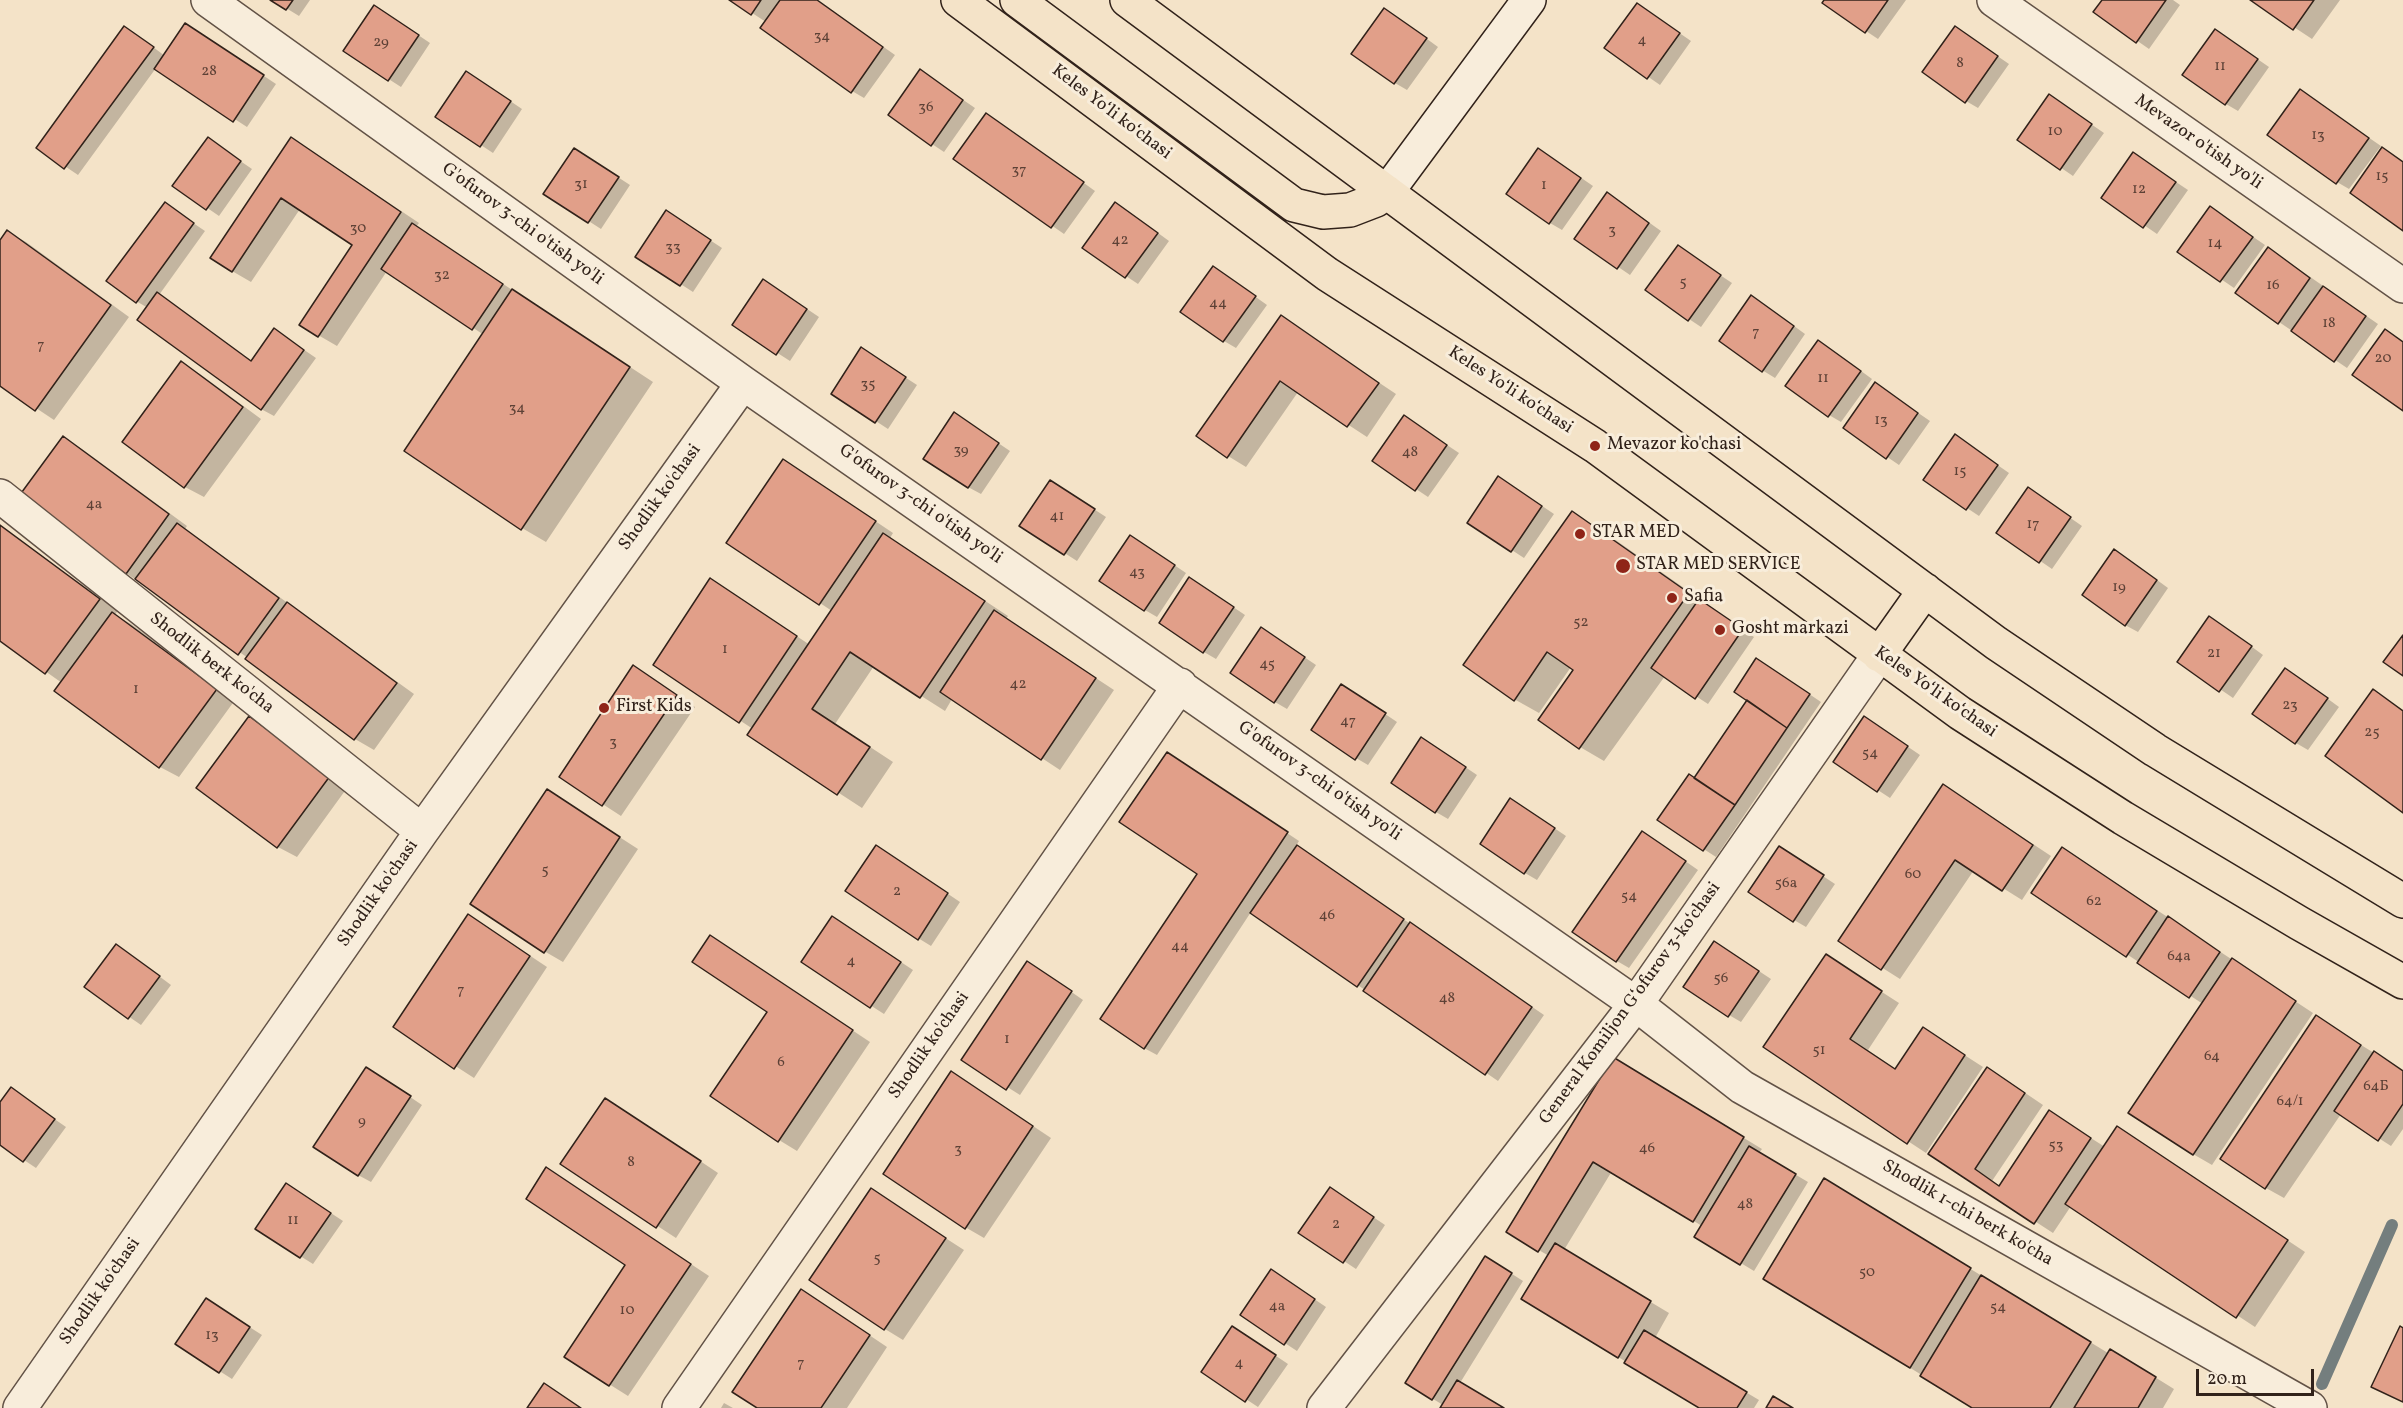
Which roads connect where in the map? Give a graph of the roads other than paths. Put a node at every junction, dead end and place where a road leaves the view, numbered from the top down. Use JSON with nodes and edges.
{"nodes":[{"id":1,"x":208,"y":0,"type":"edge"},
{"id":2,"x":958,"y":0,"type":"edge"},
{"id":3,"x":1017,"y":0,"type":"edge"},
{"id":4,"x":1127,"y":0,"type":"edge"},
{"id":5,"x":1529,"y":0,"type":"edge"},
{"id":6,"x":1994,"y":0,"type":"edge"},
{"id":7,"x":1387,"y":192,"type":"junction"},
{"id":8,"x":2403,"y":286,"type":"edge"},
{"id":9,"x":743,"y":383,"type":"junction"},
{"id":10,"x":0,"y":496,"type":"edge"},
{"id":11,"x":1925,"y":590,"type":"junction"},
{"id":12,"x":1879,"y":655,"type":"junction"},
{"id":13,"x":1180,"y":685,"type":"junction"},
{"id":14,"x":422,"y":831,"type":"junction"},
{"id":15,"x":2403,"y":901,"type":"edge"},
{"id":16,"x":2403,"y":981,"type":"edge"},
{"id":17,"x":1636,"y":1004,"type":"junction"},
{"id":18,"x":20,"y":1408,"type":"edge"},
{"id":19,"x":680,"y":1408,"type":"edge"},
{"id":20,"x":1324,"y":1408,"type":"edge"},
{"id":21,"x":2310,"y":1408,"type":"edge"}],
"edges":[{"from":1,"to":9,"type":"street","name":"G'ofurov 3-chi o'tish yo'li"},
{"from":2,"to":12,"type":"main road","name":"Keles Yoʻli koʻchasi"},
{"from":3,"to":7,"type":"main road"},
{"from":4,"to":7,"type":"main road"},
{"from":5,"to":7,"type":"street"},
{"from":6,"to":8,"type":"street","name":"Mevazor o'tish yo'li"},
{"from":7,"to":11,"type":"main road"},
{"from":9,"to":13,"type":"street","name":"G'ofurov 3-chi o'tish yo'li"},
{"from":9,"to":14,"type":"street","name":"Shodlik ko'chasi"},
{"from":10,"to":14,"type":"street","name":"Shodlik berk ko'cha"},
{"from":11,"to":12,"type":"main road","name":"General Komiljon Gʻofurov 3-koʻchasi"},
{"from":11,"to":15,"type":"main road"},
{"from":12,"to":16,"type":"main road","name":"Keles Yoʻli koʻchasi"},
{"from":12,"to":17,"type":"street","name":"General Komiljon Gʻofurov 3-koʻchasi"},
{"from":13,"to":17,"type":"street","name":"G'ofurov 3-chi o'tish yo'li"},
{"from":13,"to":19,"type":"street","name":"Shodlik ko'chasi"},
{"from":14,"to":18,"type":"street","name":"Shodlik ko'chasi"},
{"from":17,"to":20,"type":"street","name":"General Komiljon Gʻofurov 3-koʻchasi"},
{"from":17,"to":21,"type":"street","name":"Shodlik 1-chi berk ko'cha"}]}
